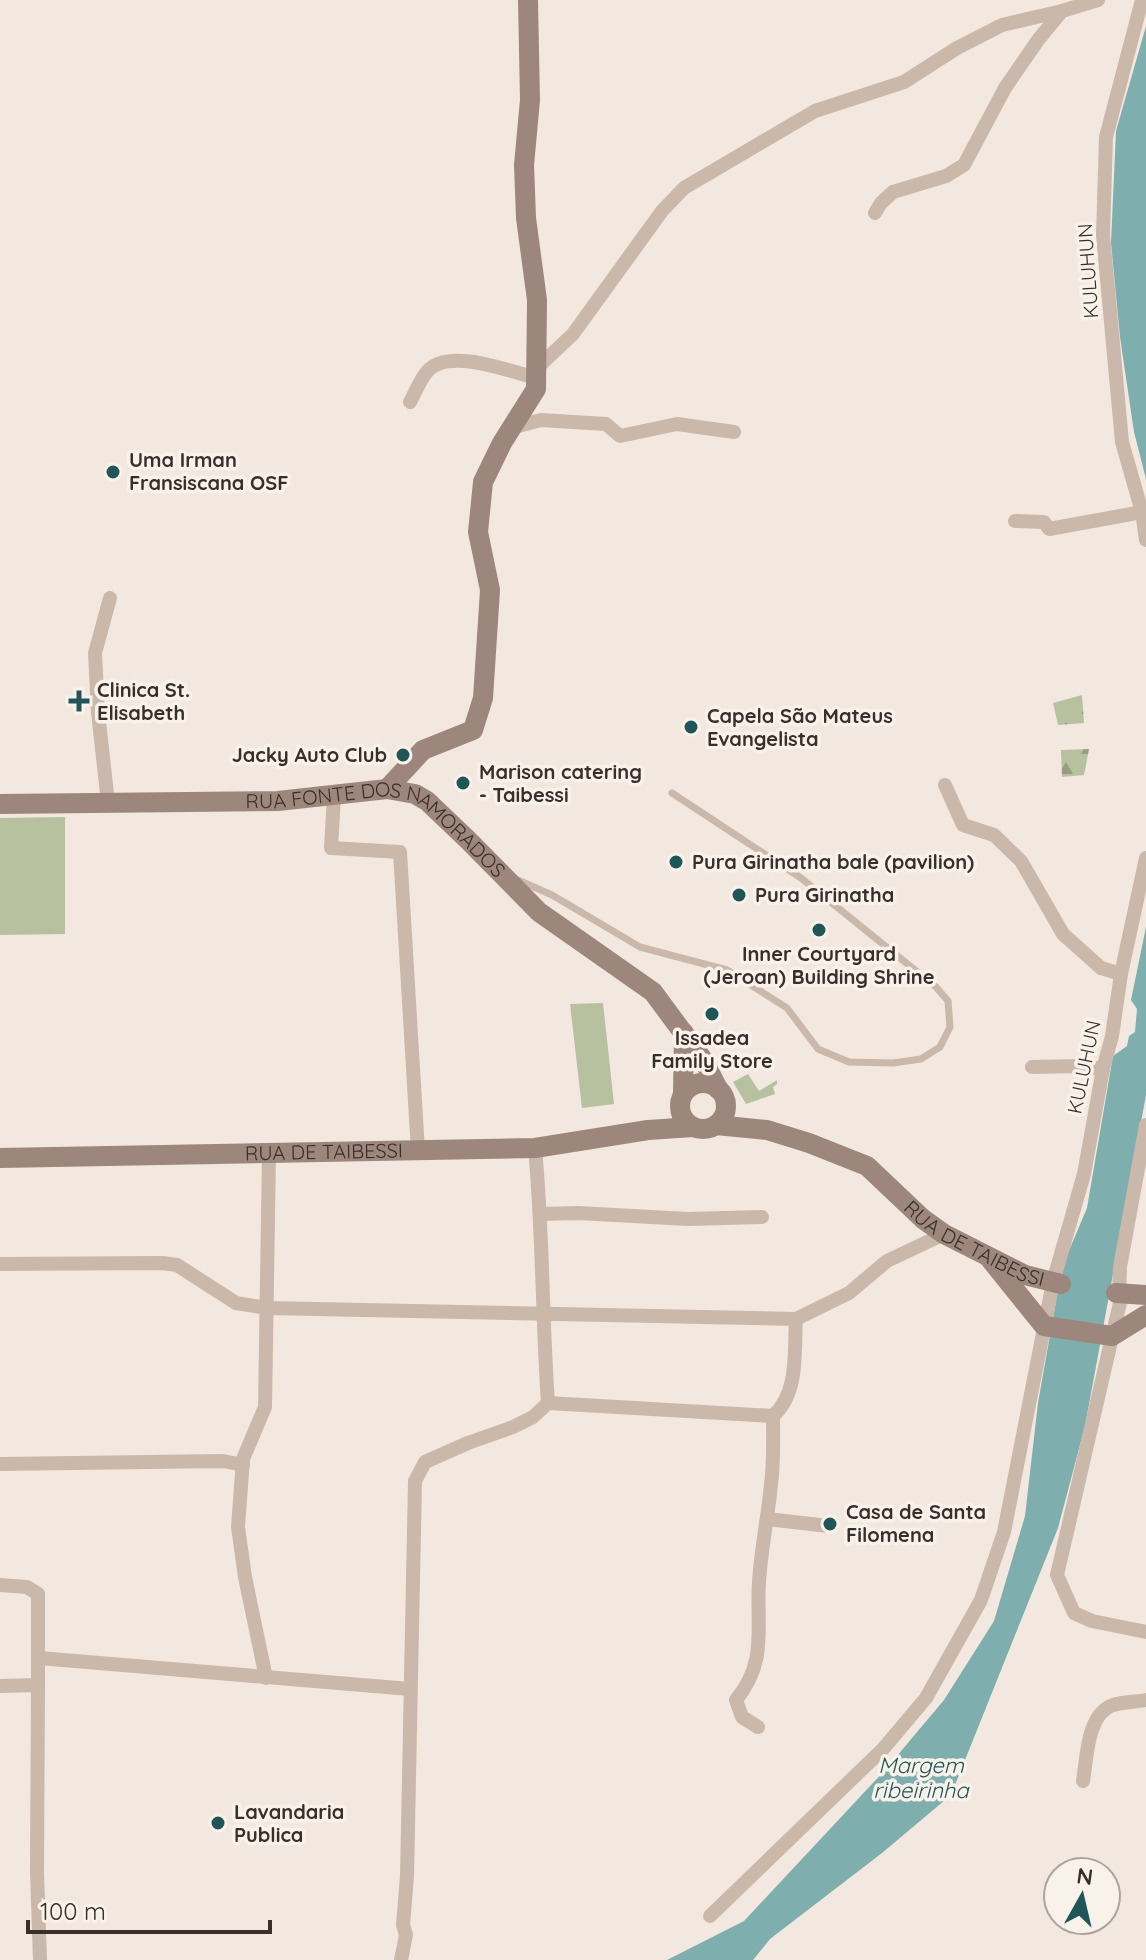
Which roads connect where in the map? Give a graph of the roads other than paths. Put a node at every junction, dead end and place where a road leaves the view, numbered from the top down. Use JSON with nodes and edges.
{"nodes":[{"id":1,"x":528,"y":0,"type":"edge"},
{"id":2,"x":1098,"y":0,"type":"edge"},
{"id":3,"x":1142,"y":0,"type":"edge"},
{"id":4,"x":1062,"y":11,"type":"junction"},
{"id":5,"x":875,"y":213,"type":"dead end"},
{"id":6,"x":536,"y":373,"type":"junction"},
{"id":7,"x":410,"y":402,"type":"dead end"},
{"id":8,"x":511,"y":428,"type":"junction"},
{"id":9,"x":734,"y":432,"type":"dead end"},
{"id":10,"x":1142,"y":512,"type":"junction"},
{"id":11,"x":1015,"y":521,"type":"dead end"},
{"id":12,"x":1146,"y":540,"type":"edge"},
{"id":13,"x":110,"y":598,"type":"dead end"},
{"id":14,"x":945,"y":785,"type":"dead end"},
{"id":15,"x":387,"y":789,"type":"junction"},
{"id":16,"x":672,"y":793,"type":"dead end"},
{"id":17,"x":334,"y":796,"type":"junction"},
{"id":18,"x":108,"y":803,"type":"junction"},
{"id":19,"x":0,"y":804,"type":"edge"},
{"id":20,"x":1146,"y":858,"type":"edge"},
{"id":21,"x":502,"y":873,"type":"junction"},
{"id":22,"x":1121,"y":974,"type":"junction"},
{"id":23,"x":684,"y":1033,"type":"junction"},
{"id":24,"x":1032,"y":1067,"type":"dead end"},
{"id":25,"x":1103,"y":1069,"type":"junction"},
{"id":26,"x":722,"y":1096,"type":"junction"},
{"id":27,"x":681,"y":1098,"type":"junction"},
{"id":28,"x":716,"y":1125,"type":"junction"},
{"id":29,"x":1146,"y":1125,"type":"edge"},
{"id":30,"x":693,"y":1127,"type":"junction"},
{"id":31,"x":648,"y":1130,"type":"junction"},
{"id":32,"x":767,"y":1130,"type":"junction"},
{"id":33,"x":535,"y":1148,"type":"junction"},
{"id":34,"x":418,"y":1151,"type":"junction"},
{"id":35,"x":269,"y":1154,"type":"junction"},
{"id":36,"x":0,"y":1158,"type":"edge"},
{"id":37,"x":541,"y":1214,"type":"junction"},
{"id":38,"x":762,"y":1217,"type":"dead end"},
{"id":39,"x":944,"y":1234,"type":"junction"},
{"id":40,"x":988,"y":1256,"type":"junction"},
{"id":41,"x":0,"y":1264,"type":"edge"},
{"id":42,"x":1057,"y":1283,"type":"junction"},
{"id":43,"x":1119,"y":1293,"type":"junction"},
{"id":44,"x":1146,"y":1295,"type":"edge"},
{"id":45,"x":267,"y":1308,"type":"junction"},
{"id":46,"x":541,"y":1314,"type":"junction"},
{"id":47,"x":1146,"y":1315,"type":"edge"},
{"id":48,"x":796,"y":1319,"type":"junction"},
{"id":49,"x":1046,"y":1326,"type":"junction"},
{"id":50,"x":1109,"y":1335,"type":"junction"},
{"id":51,"x":548,"y":1403,"type":"junction"},
{"id":52,"x":773,"y":1416,"type":"junction"},
{"id":53,"x":0,"y":1464,"type":"edge"},
{"id":54,"x":243,"y":1465,"type":"junction"},
{"id":55,"x":767,"y":1519,"type":"junction"},
{"id":56,"x":829,"y":1526,"type":"dead end"},
{"id":57,"x":0,"y":1585,"type":"edge"},
{"id":58,"x":1146,"y":1632,"type":"edge"},
{"id":59,"x":39,"y":1658,"type":"junction"},
{"id":60,"x":266,"y":1678,"type":"junction"},
{"id":61,"x":38,"y":1685,"type":"junction"},
{"id":62,"x":0,"y":1686,"type":"edge"},
{"id":63,"x":410,"y":1689,"type":"junction"},
{"id":64,"x":1146,"y":1700,"type":"edge"},
{"id":65,"x":758,"y":1727,"type":"dead end"},
{"id":66,"x":1083,"y":1781,"type":"dead end"},
{"id":67,"x":710,"y":1916,"type":"dead end"},
{"id":68,"x":40,"y":1960,"type":"edge"},
{"id":69,"x":401,"y":1960,"type":"edge"}],
"edges":[{"from":1,"to":6,"type":"street"},
{"from":2,"to":4,"type":"street"},
{"from":3,"to":10,"type":"street","name":"KULUHUN"},
{"from":4,"to":5,"type":"street"},
{"from":4,"to":6,"type":"street"},
{"from":6,"to":7,"type":"street"},
{"from":6,"to":8,"type":"street"},
{"from":8,"to":9,"type":"street"},
{"from":8,"to":15,"type":"street"},
{"from":10,"to":11,"type":"street"},
{"from":10,"to":12,"type":"street","name":"KULUHUN"},
{"from":13,"to":18,"type":"street"},
{"from":14,"to":22,"type":"street"},
{"from":15,"to":17,"type":"street","name":"RUA FONTE DOS NAMORADOS"},
{"from":15,"to":21,"type":"street","name":"RUA FONTE DOS NAMORADOS"},
{"from":16,"to":21,"type":"lane"},
{"from":17,"to":18,"type":"street","name":"RUA FONTE DOS NAMORADOS"},
{"from":17,"to":34,"type":"street"},
{"from":18,"to":19,"type":"street","name":"RUA FONTE DOS NAMORADOS"},
{"from":20,"to":22,"type":"street","name":"KULUHUN"},
{"from":21,"to":23,"type":"street","name":"RUA FONTE DOS NAMORADOS"},
{"from":22,"to":25,"type":"street","name":"KULUHUN"},
{"from":23,"to":26,"type":"street","name":"RUA FONTE DOS NAMORADOS"},
{"from":23,"to":27,"type":"street"},
{"from":24,"to":25,"type":"street"},
{"from":25,"to":42,"type":"street","name":"KULUHUN"},
{"from":26,"to":27,"type":"street"},
{"from":26,"to":28,"type":"street"},
{"from":26,"to":32,"type":"street","name":"RUA DE TAIBESSI"},
{"from":27,"to":30,"type":"street"},
{"from":27,"to":31,"type":"street"},
{"from":28,"to":30,"type":"street"},
{"from":28,"to":32,"type":"street","name":"RUA DE TAIBESSI"},
{"from":29,"to":43,"type":"street"},
{"from":30,"to":31,"type":"street","name":"RUA DE TAIBESSI"},
{"from":31,"to":33,"type":"street","name":"RUA DE TAIBESSI"},
{"from":32,"to":39,"type":"street","name":"RUA DE TAIBESSI"},
{"from":33,"to":34,"type":"street","name":"RUA DE TAIBESSI"},
{"from":33,"to":37,"type":"street"},
{"from":34,"to":35,"type":"street","name":"RUA DE TAIBESSI"},
{"from":35,"to":36,"type":"street","name":"RUA DE TAIBESSI"},
{"from":35,"to":45,"type":"street"},
{"from":37,"to":38,"type":"street"},
{"from":37,"to":46,"type":"street"},
{"from":39,"to":40,"type":"street","name":"RUA DE TAIBESSI"},
{"from":39,"to":48,"type":"street"},
{"from":40,"to":42,"type":"street","name":"RUA DE TAIBESSI"},
{"from":40,"to":49,"type":"street"},
{"from":41,"to":45,"type":"street"},
{"from":42,"to":49,"type":"street","name":"KULUHUN"},
{"from":43,"to":44,"type":"street"},
{"from":43,"to":50,"type":"street"},
{"from":45,"to":46,"type":"street"},
{"from":45,"to":54,"type":"street"},
{"from":46,"to":48,"type":"street"},
{"from":46,"to":51,"type":"street"},
{"from":47,"to":50,"type":"street"},
{"from":48,"to":52,"type":"street"},
{"from":49,"to":50,"type":"street"},
{"from":49,"to":67,"type":"street","name":"KULUHUN"},
{"from":50,"to":58,"type":"street"},
{"from":51,"to":52,"type":"street"},
{"from":51,"to":63,"type":"street"},
{"from":52,"to":55,"type":"street"},
{"from":53,"to":54,"type":"street"},
{"from":54,"to":60,"type":"street"},
{"from":55,"to":56,"type":"street"},
{"from":55,"to":65,"type":"street"},
{"from":57,"to":59,"type":"street"},
{"from":59,"to":60,"type":"street"},
{"from":59,"to":61,"type":"street"},
{"from":60,"to":63,"type":"street"},
{"from":61,"to":62,"type":"street"},
{"from":61,"to":68,"type":"street"},
{"from":63,"to":69,"type":"street"},
{"from":64,"to":66,"type":"street"}]}
